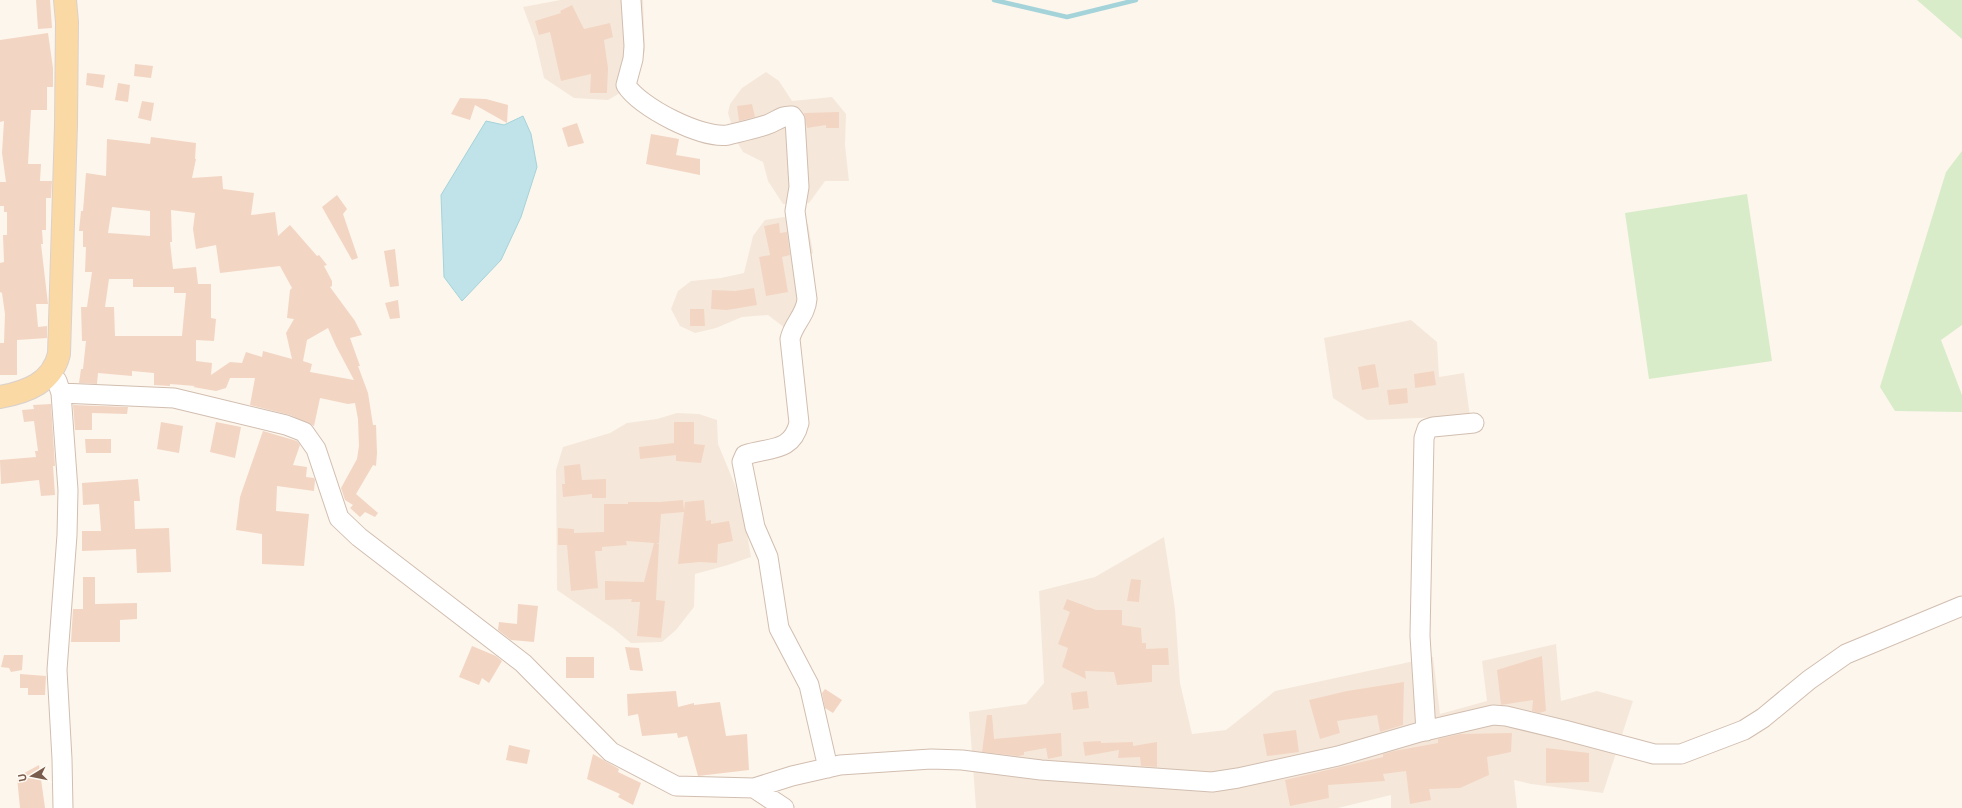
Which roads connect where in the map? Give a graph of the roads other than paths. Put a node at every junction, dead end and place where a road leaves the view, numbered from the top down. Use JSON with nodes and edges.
{"nodes":[{"id":1,"x":65,"y":0,"type":"edge"},
{"id":2,"x":631,"y":0,"type":"edge"},
{"id":3,"x":53,"y":369,"type":"junction"},
{"id":4,"x":62,"y":393,"type":"junction"},
{"id":5,"x":0,"y":397,"type":"edge"},
{"id":6,"x":1474,"y":423,"type":"dead end"},
{"id":7,"x":1962,"y":606,"type":"edge"},
{"id":8,"x":1426,"y":731,"type":"junction"},
{"id":9,"x":828,"y":768,"type":"junction"},
{"id":10,"x":754,"y":788,"type":"junction"},
{"id":11,"x":62,"y":808,"type":"edge"},
{"id":12,"x":784,"y":808,"type":"edge"}],
"edges":[{"from":1,"to":3,"type":"main road"},
{"from":2,"to":9,"type":"street"},
{"from":3,"to":4,"type":"street"},
{"from":3,"to":5,"type":"main road"},
{"from":4,"to":10,"type":"street"},
{"from":4,"to":11,"type":"street"},
{"from":6,"to":8,"type":"street"},
{"from":7,"to":8,"type":"street"},
{"from":8,"to":9,"type":"street"},
{"from":9,"to":10,"type":"street"},
{"from":10,"to":12,"type":"street"}]}
